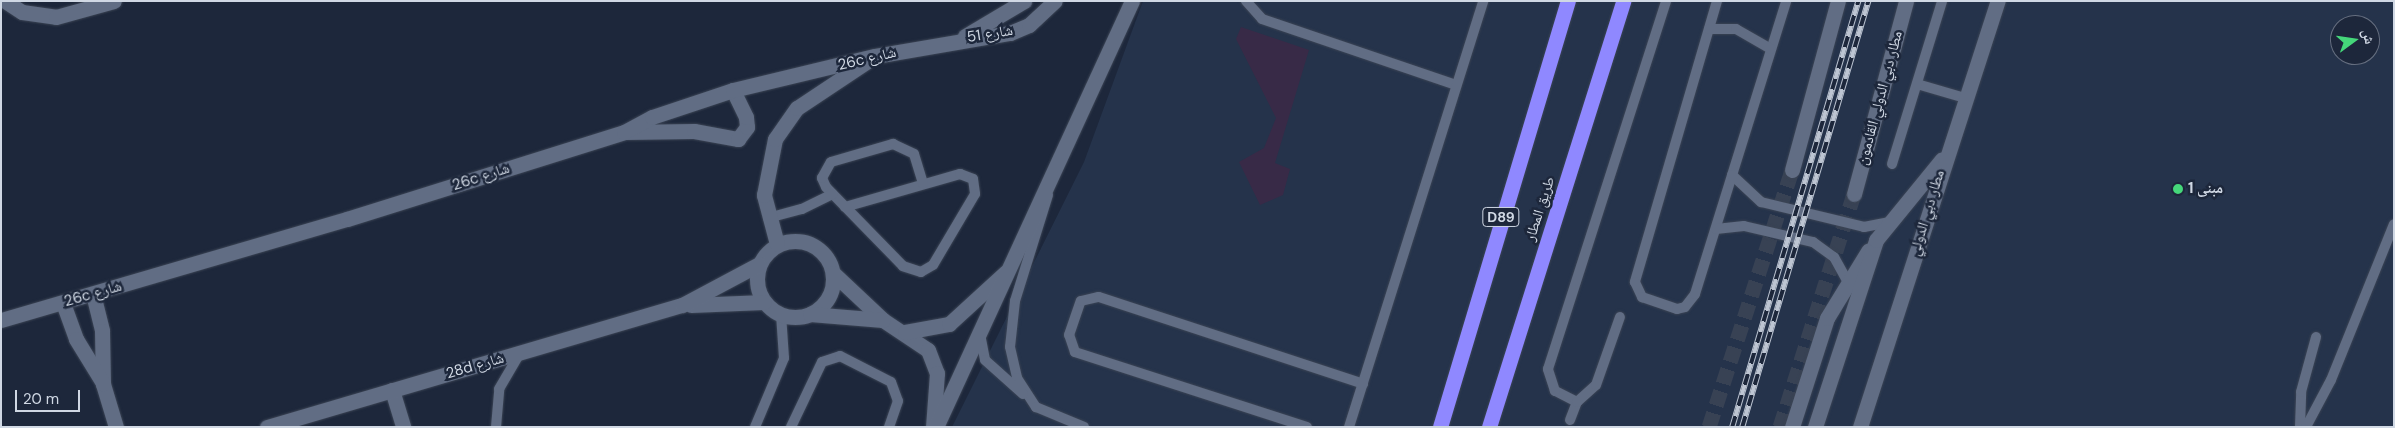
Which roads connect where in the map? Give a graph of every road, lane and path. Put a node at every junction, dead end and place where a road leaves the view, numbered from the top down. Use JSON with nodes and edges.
{"nodes":[{"id":1,"x":5,"y":1,"type":"edge"},
{"id":2,"x":114,"y":1,"type":"edge"},
{"id":3,"x":1024,"y":1,"type":"edge"},
{"id":4,"x":1055,"y":1,"type":"edge"},
{"id":5,"x":1132,"y":1,"type":"edge"},
{"id":6,"x":1246,"y":1,"type":"edge"},
{"id":7,"x":1483,"y":1,"type":"edge"},
{"id":8,"x":1568,"y":1,"type":"edge"},
{"id":9,"x":1623,"y":1,"type":"edge"},
{"id":10,"x":1666,"y":1,"type":"edge"},
{"id":11,"x":1717,"y":1,"type":"edge"},
{"id":12,"x":1786,"y":1,"type":"edge"},
{"id":13,"x":1838,"y":1,"type":"edge"},
{"id":14,"x":1906,"y":1,"type":"edge"},
{"id":15,"x":1942,"y":1,"type":"edge"},
{"id":16,"x":1998,"y":1,"type":"edge"},
{"id":17,"x":1709,"y":29,"type":"junction"},
{"id":18,"x":960,"y":39,"type":"junction"},
{"id":19,"x":1771,"y":49,"type":"junction"},
{"id":20,"x":875,"y":56,"type":"junction"},
{"id":21,"x":1917,"y":84,"type":"junction"},
{"id":22,"x":1456,"y":85,"type":"junction"},
{"id":23,"x":733,"y":90,"type":"junction"},
{"id":24,"x":1965,"y":98,"type":"junction"},
{"id":25,"x":624,"y":132,"type":"junction"},
{"id":26,"x":1946,"y":156,"type":"junction"},
{"id":27,"x":1892,"y":164,"type":"dead end"},
{"id":28,"x":1792,"y":170,"type":"tunnel mouth"},
{"id":29,"x":1732,"y":175,"type":"junction"},
{"id":30,"x":1052,"y":177,"type":"junction"},
{"id":31,"x":923,"y":184,"type":"junction"},
{"id":32,"x":833,"y":194,"type":"junction"},
{"id":33,"x":1854,"y":194,"type":"tunnel mouth"},
{"id":34,"x":846,"y":207,"type":"junction"},
{"id":35,"x":768,"y":218,"type":"junction"},
{"id":36,"x":1889,"y":222,"type":"junction"},
{"id":37,"x":2394,"y":224,"type":"edge"},
{"id":38,"x":1716,"y":229,"type":"junction"},
{"id":39,"x":1876,"y":240,"type":"junction"},
{"id":40,"x":777,"y":244,"type":"junction"},
{"id":41,"x":759,"y":264,"type":"junction"},
{"id":42,"x":1008,"y":270,"type":"junction"},
{"id":43,"x":833,"y":273,"type":"junction"},
{"id":44,"x":1848,"y":280,"type":"junction"},
{"id":45,"x":93,"y":294,"type":"junction"},
{"id":46,"x":764,"y":302,"type":"junction"},
{"id":47,"x":63,"y":303,"type":"junction"},
{"id":48,"x":682,"y":305,"type":"junction"},
{"id":49,"x":780,"y":314,"type":"junction"},
{"id":50,"x":810,"y":314,"type":"junction"},
{"id":51,"x":1620,"y":317,"type":"dead end"},
{"id":52,"x":1,"y":320,"type":"edge"},
{"id":53,"x":883,"y":320,"type":"junction"},
{"id":54,"x":980,"y":331,"type":"junction"},
{"id":55,"x":905,"y":332,"type":"junction"},
{"id":56,"x":2316,"y":337,"type":"dead end"},
{"id":57,"x":520,"y":352,"type":"junction"},
{"id":58,"x":103,"y":384,"type":"junction"},
{"id":59,"x":1363,"y":384,"type":"junction"},
{"id":60,"x":392,"y":390,"type":"junction"},
{"id":61,"x":1025,"y":395,"type":"junction"},
{"id":62,"x":1577,"y":402,"type":"junction"},
{"id":63,"x":1570,"y":420,"type":"dead end"},
{"id":64,"x":116,"y":427,"type":"edge"},
{"id":65,"x":267,"y":427,"type":"edge"},
{"id":66,"x":403,"y":427,"type":"edge"},
{"id":67,"x":496,"y":427,"type":"edge"},
{"id":68,"x":755,"y":427,"type":"edge"},
{"id":69,"x":791,"y":427,"type":"edge"},
{"id":70,"x":889,"y":427,"type":"edge"},
{"id":71,"x":934,"y":427,"type":"edge"},
{"id":72,"x":1084,"y":427,"type":"edge"},
{"id":73,"x":1307,"y":427,"type":"edge"},
{"id":74,"x":1350,"y":427,"type":"edge"},
{"id":75,"x":1440,"y":427,"type":"edge"},
{"id":76,"x":1489,"y":427,"type":"edge"},
{"id":77,"x":1792,"y":427,"type":"edge"},
{"id":78,"x":1815,"y":427,"type":"edge"},
{"id":79,"x":1860,"y":427,"type":"edge"},
{"id":80,"x":2300,"y":427,"type":"edge"},
{"id":81,"x":2306,"y":427,"type":"edge"}],
"edges":[{"from":1,"to":2,"type":"street"},
{"from":3,"to":18,"type":"street","name":"شارع 51"},
{"from":4,"to":18,"type":"street","name":"شارع 51"},
{"from":5,"to":30,"type":"street"},
{"from":6,"to":22,"type":"lane"},
{"from":7,"to":22,"type":"lane"},
{"from":8,"to":75,"type":"highway","number":"D89"},
{"from":9,"to":76,"type":"highway","name":"طريق المطار"},
{"from":10,"to":62,"type":"lane"},
{"from":11,"to":17,"type":"lane"},
{"from":12,"to":19,"type":"lane"},
{"from":13,"to":28,"type":"street"},
{"from":14,"to":33,"type":"street","name":"مطار دبي الدولي القادمون"},
{"from":15,"to":21,"type":"lane"},
{"from":16,"to":24,"type":"street","name":"مطار دبي الدولي"},
{"from":17,"to":19,"type":"lane"},
{"from":17,"to":38,"type":"lane"},
{"from":18,"to":20,"type":"street","name":"26c شارع"},
{"from":19,"to":29,"type":"lane"},
{"from":20,"to":23,"type":"street","name":"26c شارع"},
{"from":20,"to":35,"type":"street"},
{"from":21,"to":24,"type":"lane"},
{"from":21,"to":27,"type":"lane"},
{"from":22,"to":59,"type":"lane"},
{"from":23,"to":25,"type":"street","name":"26c شارع"},
{"from":23,"to":25,"type":"street"},
{"from":24,"to":26,"type":"street","name":"مطار دبي الدولي"},
{"from":25,"to":45,"type":"street","name":"26c شارع"},
{"from":26,"to":36,"type":"street"},
{"from":26,"to":79,"type":"street","name":"مطار دبي الدولي"},
{"from":29,"to":36,"type":"lane"},
{"from":29,"to":38,"type":"lane"},
{"from":30,"to":42,"type":"street"},
{"from":30,"to":61,"type":"lane"},
{"from":31,"to":32,"type":"lane"},
{"from":31,"to":34,"type":"lane"},
{"from":31,"to":34,"type":"lane"},
{"from":32,"to":34,"type":"lane"},
{"from":32,"to":35,"type":"lane"},
{"from":35,"to":40,"type":"street"},
{"from":36,"to":39,"type":"street"},
{"from":37,"to":81,"type":"lane"},
{"from":38,"to":44,"type":"lane"},
{"from":39,"to":44,"type":"street"},
{"from":39,"to":78,"type":"street"},
{"from":40,"to":41,"type":"street"},
{"from":40,"to":43,"type":"street"},
{"from":41,"to":46,"type":"street"},
{"from":41,"to":48,"type":"street","name":"28d شارع"},
{"from":42,"to":54,"type":"street"},
{"from":42,"to":55,"type":"street"},
{"from":43,"to":50,"type":"street"},
{"from":43,"to":53,"type":"street"},
{"from":44,"to":77,"type":"street"},
{"from":45,"to":47,"type":"street","name":"26c شارع"},
{"from":45,"to":58,"type":"street"},
{"from":46,"to":48,"type":"street","name":"28d شارع"},
{"from":46,"to":49,"type":"street"},
{"from":47,"to":52,"type":"street","name":"26c شارع"},
{"from":47,"to":58,"type":"street"},
{"from":48,"to":57,"type":"street","name":"28d شارع"},
{"from":49,"to":50,"type":"street"},
{"from":49,"to":68,"type":"lane"},
{"from":50,"to":53,"type":"street"},
{"from":51,"to":62,"type":"lane"},
{"from":53,"to":55,"type":"street"},
{"from":54,"to":61,"type":"lane"},
{"from":54,"to":71,"type":"street"},
{"from":55,"to":71,"type":"street"},
{"from":56,"to":80,"type":"lane"},
{"from":57,"to":60,"type":"street","name":"28d شارع"},
{"from":57,"to":67,"type":"lane"},
{"from":58,"to":64,"type":"street"},
{"from":59,"to":73,"type":"lane"},
{"from":59,"to":74,"type":"lane"},
{"from":60,"to":65,"type":"street","name":"28d شارع"},
{"from":60,"to":66,"type":"street"},
{"from":61,"to":72,"type":"lane"},
{"from":62,"to":63,"type":"lane"},
{"from":69,"to":70,"type":"lane"}]}
